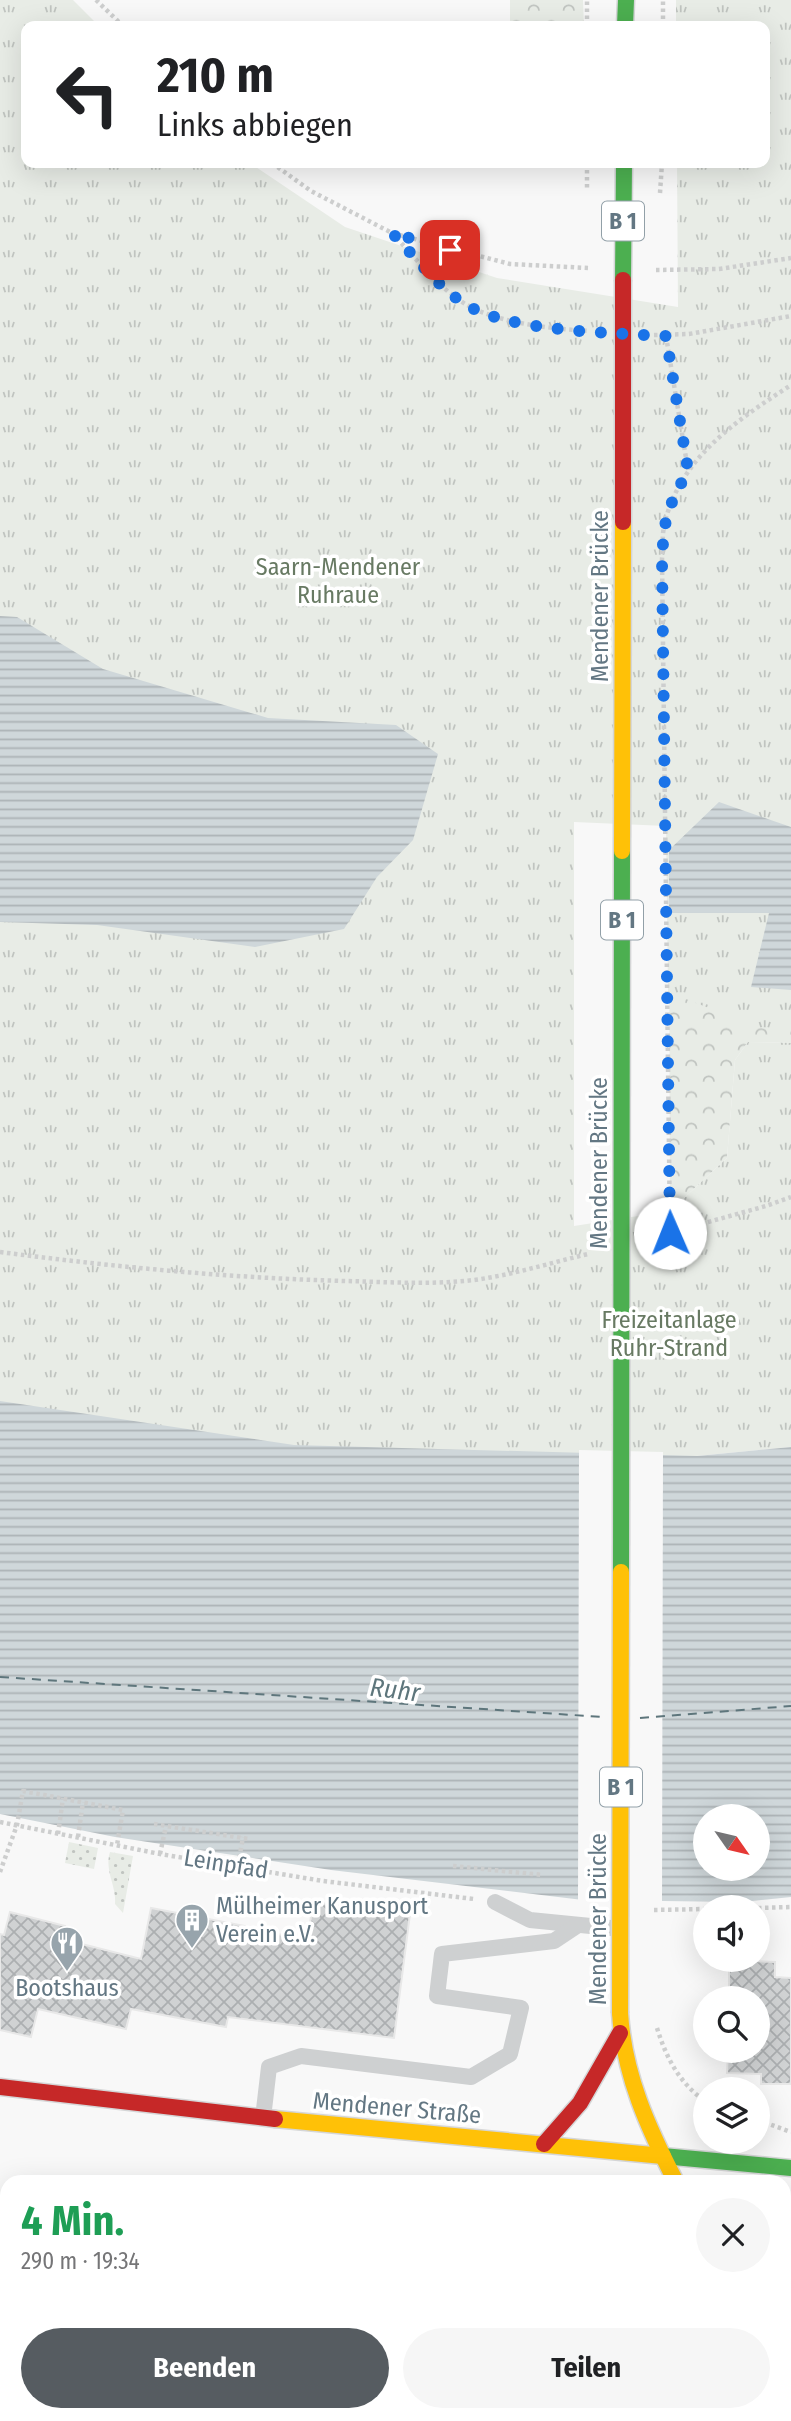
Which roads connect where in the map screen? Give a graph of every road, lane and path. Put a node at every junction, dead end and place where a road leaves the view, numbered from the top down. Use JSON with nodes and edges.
{"nodes":[{"id":1,"x":96,"y":0,"type":"edge"},
{"id":2,"x":587,"y":0,"type":"edge"},
{"id":3,"x":626,"y":0,"type":"edge"},
{"id":4,"x":663,"y":0,"type":"edge"},
{"id":5,"x":118,"y":21,"type":"edge"},
{"id":6,"x":587,"y":21,"type":"edge"},
{"id":7,"x":625,"y":21,"type":"edge"},
{"id":8,"x":663,"y":21,"type":"edge"},
{"id":9,"x":279,"y":168,"type":"edge"},
{"id":10,"x":624,"y":168,"type":"edge"},
{"id":11,"x":392,"y":233,"type":"junction"},
{"id":12,"x":791,"y":258,"type":"edge"},
{"id":13,"x":588,"y":268,"type":"dead end"},
{"id":14,"x":656,"y":270,"type":"dead end"},
{"id":15,"x":791,"y":316,"type":"edge"},
{"id":16,"x":591,"y":331,"type":"dead end"},
{"id":17,"x":641,"y":335,"type":"dead end"},
{"id":18,"x":666,"y":336,"type":"junction"},
{"id":19,"x":791,"y":385,"type":"edge"},
{"id":20,"x":688,"y":470,"type":"junction"},
{"id":21,"x":791,"y":1197,"type":"edge"},
{"id":22,"x":670,"y":1233,"type":"junction"},
{"id":23,"x":643,"y":1240,"type":"dead end"},
{"id":24,"x":0,"y":1252,"type":"edge"},
{"id":25,"x":589,"y":1254,"type":"dead end"},
{"id":26,"x":63,"y":1798,"type":"junction"},
{"id":27,"x":83,"y":1802,"type":"junction"},
{"id":28,"x":0,"y":1822,"type":"edge"},
{"id":29,"x":154,"y":1824,"type":"dead end"},
{"id":30,"x":17,"y":1825,"type":"junction"},
{"id":31,"x":166,"y":1826,"type":"junction"},
{"id":32,"x":58,"y":1833,"type":"junction"},
{"id":33,"x":78,"y":1837,"type":"junction"},
{"id":34,"x":243,"y":1837,"type":"junction"},
{"id":35,"x":249,"y":1839,"type":"dead end"},
{"id":36,"x":117,"y":1845,"type":"junction"},
{"id":37,"x":160,"y":1854,"type":"junction"},
{"id":38,"x":238,"y":1865,"type":"junction"},
{"id":39,"x":453,"y":1866,"type":"dead end"},
{"id":40,"x":0,"y":1872,"type":"edge"},
{"id":41,"x":543,"y":1875,"type":"dead end"},
{"id":42,"x":495,"y":1902,"type":"joint"},
{"id":43,"x":791,"y":1907,"type":"edge"},
{"id":44,"x":770,"y":1908,"type":"edge"},
{"id":45,"x":693,"y":1909,"type":"edge"},
{"id":46,"x":652,"y":1910,"type":"dead end"},
{"id":47,"x":578,"y":1925,"type":"junction"},
{"id":48,"x":631,"y":1930,"type":"dead end"},
{"id":49,"x":656,"y":2024,"type":"dead end"},
{"id":50,"x":620,"y":2034,"type":"junction"},
{"id":51,"x":0,"y":2087,"type":"edge"},
{"id":52,"x":693,"y":2092,"type":"edge"},
{"id":53,"x":263,"y":2118,"type":"junction"},
{"id":54,"x":770,"y":2124,"type":"edge"},
{"id":55,"x":791,"y":2132,"type":"edge"},
{"id":56,"x":544,"y":2144,"type":"junction"},
{"id":57,"x":662,"y":2156,"type":"junction"},
{"id":58,"x":791,"y":2168,"type":"edge"},
{"id":59,"x":672,"y":2175,"type":"edge"}],
"edges":[{"from":1,"to":5,"type":"path"},
{"from":2,"to":6,"type":"path"},
{"from":3,"to":7,"type":"main road"},
{"from":4,"to":8,"type":"path"},
{"from":9,"to":11,"type":"path"},
{"from":10,"to":50,"type":"main road","name":"Mendener Brücke","number":"B 1","bridge":true},
{"from":11,"to":13,"type":"path"},
{"from":11,"to":16,"type":"path"},
{"from":12,"to":14,"type":"path"},
{"from":15,"to":18,"type":"path"},
{"from":17,"to":18,"type":"path"},
{"from":18,"to":20,"type":"path"},
{"from":19,"to":20,"type":"path"},
{"from":20,"to":22,"type":"path"},
{"from":21,"to":22,"type":"path"},
{"from":22,"to":23,"type":"path"},
{"from":24,"to":25,"type":"path"},
{"from":26,"to":27,"type":"path"},
{"from":26,"to":30,"type":"path"},
{"from":26,"to":32,"type":"path"},
{"from":27,"to":33,"type":"path"},
{"from":27,"to":36,"type":"path"},
{"from":28,"to":30,"type":"path","name":"Leinpfad"},
{"from":29,"to":31,"type":"path"},
{"from":30,"to":32,"type":"path","name":"Leinpfad"},
{"from":30,"to":40,"type":"path"},
{"from":31,"to":34,"type":"path"},
{"from":31,"to":37,"type":"path"},
{"from":32,"to":33,"type":"path","name":"Leinpfad"},
{"from":33,"to":36,"type":"path","name":"Leinpfad"},
{"from":34,"to":35,"type":"path"},
{"from":34,"to":38,"type":"path"},
{"from":36,"to":37,"type":"path","name":"Leinpfad"},
{"from":37,"to":38,"type":"path","name":"Leinpfad"},
{"from":38,"to":42,"type":"path","name":"Leinpfad"},
{"from":39,"to":41,"type":"path"},
{"from":42,"to":47,"type":"lane"},
{"from":43,"to":44,"type":"path"},
{"from":45,"to":46,"type":"path"},
{"from":47,"to":48,"type":"lane"},
{"from":47,"to":53,"type":"lane"},
{"from":49,"to":52,"type":"path"},
{"from":50,"to":56,"type":"main road"},
{"from":50,"to":57,"type":"main road","name":"Mendener Brücke","number":"B 1"},
{"from":51,"to":53,"type":"main road","name":"Mendener Straße"},
{"from":53,"to":56,"type":"main road","name":"Mendener Straße"},
{"from":54,"to":55,"type":"path"},
{"from":56,"to":57,"type":"main road","name":"Mendener Straße"},
{"from":57,"to":58,"type":"main road","name":"Mendener Straße"},
{"from":57,"to":59,"type":"main road","number":"B 1"}]}
